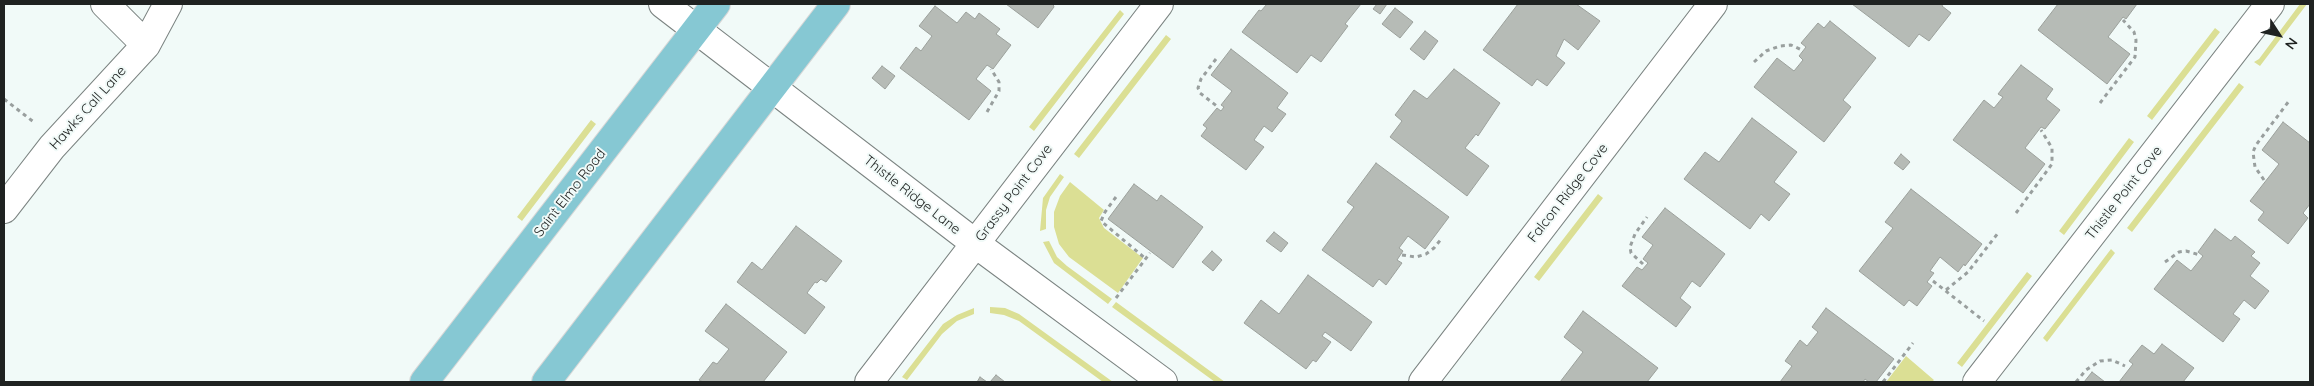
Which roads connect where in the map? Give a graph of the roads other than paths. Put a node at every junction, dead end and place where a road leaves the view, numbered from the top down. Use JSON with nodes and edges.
{"nodes":[{"id":1,"x":104,"y":4,"type":"edge"},
{"id":2,"x":168,"y":4,"type":"edge"},
{"id":3,"x":664,"y":4,"type":"edge"},
{"id":4,"x":716,"y":4,"type":"edge"},
{"id":5,"x":836,"y":4,"type":"edge"},
{"id":6,"x":1159,"y":4,"type":"edge"},
{"id":7,"x":1713,"y":4,"type":"edge"},
{"id":8,"x":2270,"y":4,"type":"edge"},
{"id":9,"x":696,"y":29,"type":"junction"},
{"id":10,"x":146,"y":45,"type":"junction"},
{"id":11,"x":771,"y":86,"type":"junction"},
{"id":12,"x":4,"y":209,"type":"edge"},
{"id":13,"x":976,"y":244,"type":"junction"},
{"id":14,"x":424,"y":382,"type":"edge"},
{"id":15,"x":546,"y":382,"type":"edge"},
{"id":16,"x":869,"y":382,"type":"edge"},
{"id":17,"x":1163,"y":382,"type":"edge"},
{"id":18,"x":1423,"y":382,"type":"edge"},
{"id":19,"x":1977,"y":382,"type":"edge"}],
"edges":[{"from":1,"to":10,"type":"street"},
{"from":2,"to":10,"type":"street","name":"Hawks Call Lane"},
{"from":3,"to":9,"type":"street","name":"Thistle Ridge Lane"},
{"from":4,"to":9,"type":"main road","name":"Saint Elmo Road"},
{"from":5,"to":11,"type":"main road"},
{"from":6,"to":13,"type":"street","name":"Grassy Point Cove"},
{"from":7,"to":18,"type":"street","name":"Falcon Ridge Cove"},
{"from":8,"to":19,"type":"street","name":"Thistle Point Cove"},
{"from":9,"to":11,"type":"street","name":"Thistle Ridge Lane"},
{"from":9,"to":14,"type":"main road","name":"Saint Elmo Road"},
{"from":10,"to":12,"type":"street","name":"Hawks Call Lane"},
{"from":11,"to":13,"type":"street","name":"Thistle Ridge Lane"},
{"from":11,"to":15,"type":"main road"},
{"from":13,"to":16,"type":"street","name":"Grassy Point Cove"},
{"from":13,"to":17,"type":"street","name":"Thistle Ridge Lane"}]}
